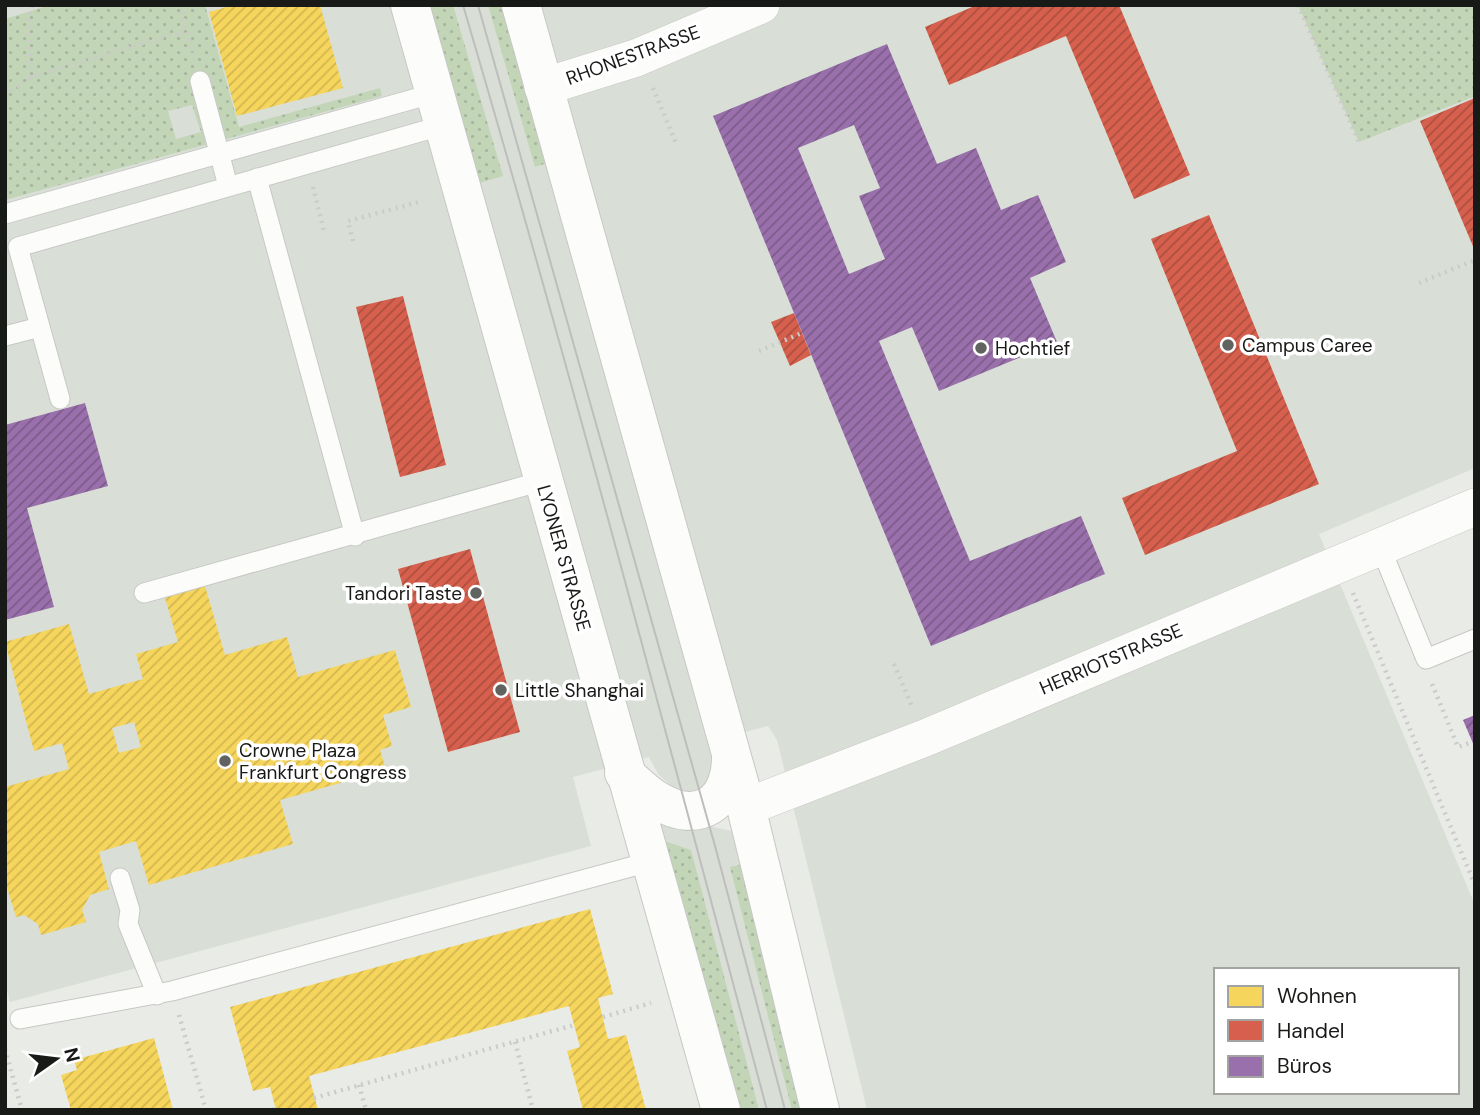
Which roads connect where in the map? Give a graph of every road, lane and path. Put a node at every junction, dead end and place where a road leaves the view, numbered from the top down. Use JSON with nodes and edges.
{"nodes":[{"id":1,"x":32,"y":5,"type":"edge"},
{"id":2,"x":180,"y":5,"type":"edge"},
{"id":3,"x":410,"y":5,"type":"edge"},
{"id":4,"x":520,"y":5,"type":"edge"},
{"id":5,"x":761,"y":5,"type":"edge"},
{"id":6,"x":1298,"y":5,"type":"edge"},
{"id":7,"x":186,"y":30,"type":"junction"},
{"id":8,"x":32,"y":77,"type":"junction"},
{"id":9,"x":200,"y":81,"type":"joint"},
{"id":10,"x":543,"y":87,"type":"junction"},
{"id":11,"x":653,"y":88,"type":"dead end"},
{"id":12,"x":5,"y":95,"type":"edge"},
{"id":13,"x":439,"y":109,"type":"junction"},
{"id":14,"x":1359,"y":142,"type":"dead end"},
{"id":15,"x":676,"y":144,"type":"dead end"},
{"id":16,"x":219,"y":154,"type":"junction"},
{"id":17,"x":257,"y":178,"type":"junction"},
{"id":18,"x":228,"y":186,"type":"junction"},
{"id":19,"x":304,"y":190,"type":"dead end"},
{"id":20,"x":423,"y":201,"type":"dead end"},
{"id":21,"x":5,"y":214,"type":"edge"},
{"id":22,"x":324,"y":231,"type":"dead end"},
{"id":23,"x":353,"y":241,"type":"dead end"},
{"id":24,"x":1475,"y":260,"type":"edge"},
{"id":25,"x":1419,"y":283,"type":"dead end"},
{"id":26,"x":40,"y":327,"type":"junction"},
{"id":27,"x":802,"y":333,"type":"dead end"},
{"id":28,"x":5,"y":337,"type":"edge"},
{"id":29,"x":759,"y":351,"type":"dead end"},
{"id":30,"x":60,"y":399,"type":"dead end"},
{"id":31,"x":542,"y":481,"type":"junction"},
{"id":32,"x":1475,"y":508,"type":"edge"},
{"id":33,"x":355,"y":536,"type":"junction"},
{"id":34,"x":1380,"y":546,"type":"junction"},
{"id":35,"x":1340,"y":563,"type":"junction"},
{"id":36,"x":144,"y":593,"type":"dead end"},
{"id":37,"x":1475,"y":639,"type":"edge"},
{"id":38,"x":1426,"y":659,"type":"junction"},
{"id":39,"x":894,"y":664,"type":"dead end"},
{"id":40,"x":913,"y":709,"type":"dead end"},
{"id":41,"x":1472,"y":742,"type":"dead end"},
{"id":42,"x":731,"y":759,"type":"junction"},
{"id":43,"x":624,"y":773,"type":"junction"},
{"id":44,"x":746,"y":807,"type":"junction"},
{"id":45,"x":649,"y":862,"type":"junction"},
{"id":46,"x":120,"y":877,"type":"dead end"},
{"id":47,"x":1474,"y":882,"type":"edge"},
{"id":48,"x":164,"y":993,"type":"junction"},
{"id":49,"x":652,"y":1003,"type":"dead end"},
{"id":50,"x":603,"y":1017,"type":"dead end"},
{"id":51,"x":20,"y":1019,"type":"dead end"},
{"id":52,"x":574,"y":1025,"type":"dead end"},
{"id":53,"x":515,"y":1042,"type":"junction"},
{"id":54,"x":5,"y":1049,"type":"edge"},
{"id":55,"x":359,"y":1085,"type":"junction"},
{"id":56,"x":314,"y":1098,"type":"dead end"},
{"id":57,"x":22,"y":1110,"type":"edge"},
{"id":58,"x":205,"y":1110,"type":"edge"},
{"id":59,"x":366,"y":1110,"type":"edge"},
{"id":60,"x":533,"y":1110,"type":"edge"},
{"id":61,"x":721,"y":1110,"type":"edge"},
{"id":62,"x":820,"y":1110,"type":"edge"}],
"edges":[{"from":1,"to":8,"type":"path"},
{"from":2,"to":7,"type":"path"},
{"from":3,"to":13,"type":"main road","name":"LYONER STRASSE"},
{"from":4,"to":10,"type":"main road"},
{"from":5,"to":10,"type":"street","name":"RHONESTRASSE"},
{"from":6,"to":14,"type":"path"},
{"from":7,"to":8,"type":"path"},
{"from":7,"to":9,"type":"path"},
{"from":8,"to":12,"type":"path"},
{"from":9,"to":16,"type":"lane"},
{"from":10,"to":42,"type":"main road"},
{"from":11,"to":15,"type":"path"},
{"from":13,"to":16,"type":"lane"},
{"from":13,"to":17,"type":"lane"},
{"from":13,"to":31,"type":"main road","name":"LYONER STRASSE"},
{"from":16,"to":18,"type":"lane"},
{"from":16,"to":21,"type":"lane"},
{"from":17,"to":18,"type":"lane"},
{"from":17,"to":33,"type":"lane"},
{"from":18,"to":26,"type":"lane"},
{"from":19,"to":22,"type":"path"},
{"from":20,"to":23,"type":"path"},
{"from":24,"to":25,"type":"path"},
{"from":26,"to":28,"type":"lane"},
{"from":26,"to":30,"type":"lane"},
{"from":27,"to":29,"type":"path"},
{"from":31,"to":33,"type":"lane"},
{"from":31,"to":43,"type":"main road","name":"LYONER STRASSE"},
{"from":32,"to":34,"type":"street","name":"HERRIOTSTRASSE"},
{"from":33,"to":36,"type":"lane"},
{"from":34,"to":35,"type":"street","name":"HERRIOTSTRASSE"},
{"from":34,"to":38,"type":"lane"},
{"from":35,"to":44,"type":"street","name":"HERRIOTSTRASSE"},
{"from":35,"to":47,"type":"path"},
{"from":37,"to":38,"type":"lane"},
{"from":38,"to":41,"type":"path"},
{"from":39,"to":40,"type":"path"},
{"from":42,"to":43,"type":"main road"},
{"from":42,"to":44,"type":"main road"},
{"from":43,"to":45,"type":"main road","name":"LYONER STRASSE"},
{"from":44,"to":62,"type":"main road"},
{"from":45,"to":48,"type":"lane"},
{"from":45,"to":61,"type":"main road","name":"LYONER STRASSE"},
{"from":46,"to":48,"type":"lane"},
{"from":48,"to":51,"type":"lane"},
{"from":48,"to":58,"type":"path"},
{"from":49,"to":50,"type":"path"},
{"from":52,"to":53,"type":"path"},
{"from":53,"to":55,"type":"path"},
{"from":53,"to":60,"type":"path"},
{"from":54,"to":57,"type":"path"},
{"from":55,"to":56,"type":"path"},
{"from":55,"to":59,"type":"path"}]}
